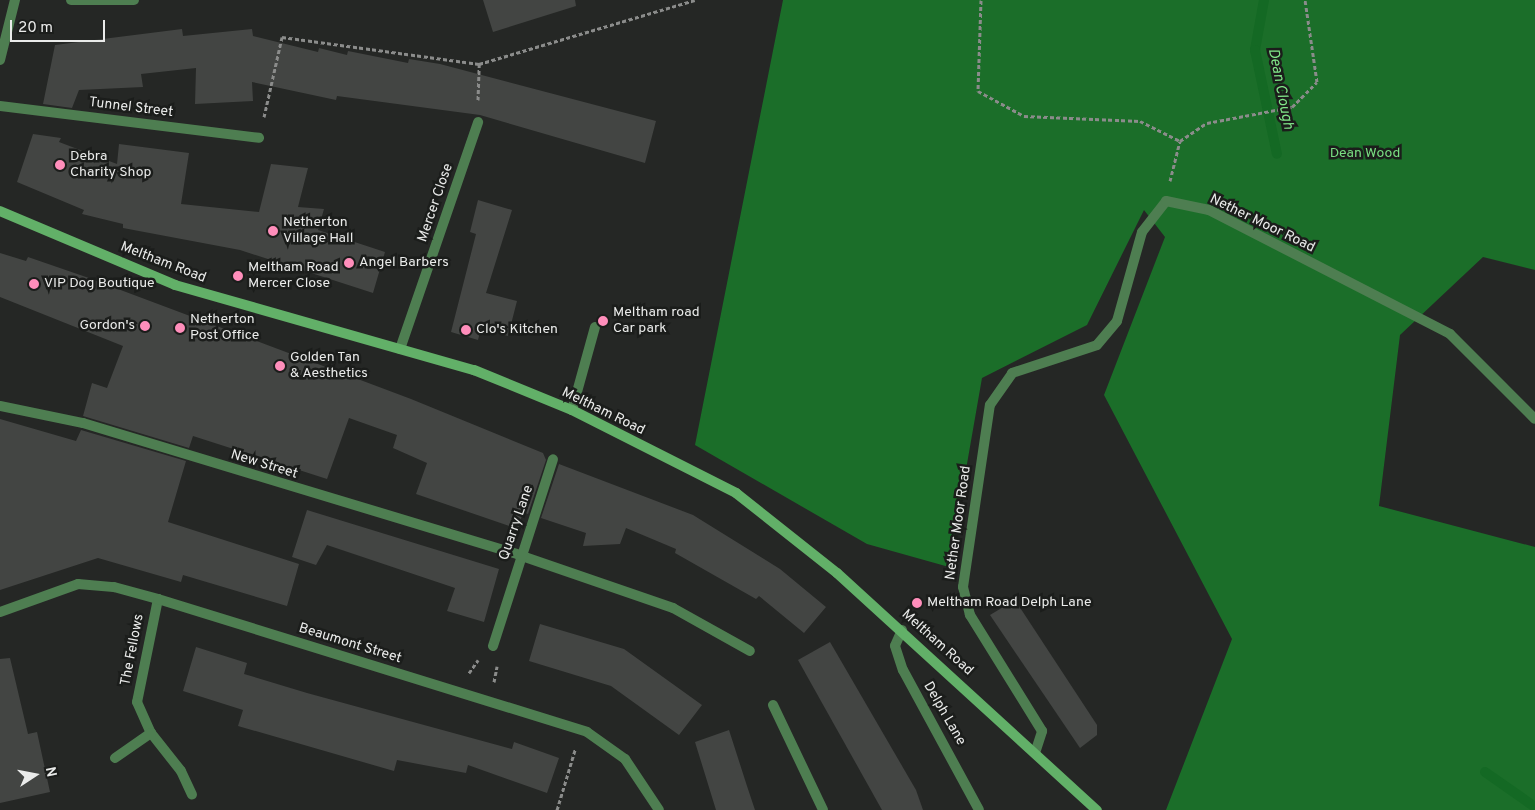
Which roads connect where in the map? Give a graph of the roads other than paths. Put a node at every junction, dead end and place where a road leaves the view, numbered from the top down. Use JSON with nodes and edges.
{"nodes":[{"id":1,"x":15,"y":0,"type":"edge"},
{"id":2,"x":71,"y":0,"type":"edge"},
{"id":3,"x":134,"y":0,"type":"edge"},
{"id":4,"x":0,"y":60,"type":"edge"},
{"id":5,"x":0,"y":106,"type":"edge"},
{"id":6,"x":478,"y":122,"type":"road end"},
{"id":7,"x":259,"y":138,"type":"road end"},
{"id":8,"x":0,"y":211,"type":"edge"},
{"id":9,"x":595,"y":327,"type":"dead end"},
{"id":10,"x":400,"y":349,"type":"junction"},
{"id":11,"x":0,"y":406,"type":"edge"},
{"id":12,"x":572,"y":410,"type":"junction"},
{"id":13,"x":1535,"y":419,"type":"edge"},
{"id":14,"x":553,"y":459,"type":"dead end"},
{"id":15,"x":520,"y":555,"type":"junction"},
{"id":16,"x":158,"y":599,"type":"junction"},
{"id":17,"x":0,"y":612,"type":"edge"},
{"id":18,"x":902,"y":630,"type":"junction"},
{"id":19,"x":493,"y":646,"type":"road end"},
{"id":20,"x":750,"y":651,"type":"dead end"},
{"id":21,"x":773,"y":705,"type":"dead end"},
{"id":22,"x":151,"y":733,"type":"junction"},
{"id":23,"x":1036,"y":750,"type":"junction"},
{"id":24,"x":116,"y":758,"type":"dead end"},
{"id":25,"x":192,"y":794,"type":"dead end"},
{"id":26,"x":659,"y":810,"type":"edge"},
{"id":27,"x":823,"y":810,"type":"edge"},
{"id":28,"x":979,"y":810,"type":"edge"},
{"id":29,"x":1097,"y":810,"type":"edge"}],
"edges":[{"from":1,"to":4,"type":"street"},
{"from":2,"to":3,"type":"street"},
{"from":5,"to":7,"type":"street","name":"Tunnel Street"},
{"from":6,"to":10,"type":"street","name":"Mercer Close"},
{"from":8,"to":10,"type":"main road","name":"Meltham Road"},
{"from":9,"to":12,"type":"street"},
{"from":10,"to":12,"type":"main road","name":"Meltham Road"},
{"from":11,"to":15,"type":"street","name":"New Street"},
{"from":12,"to":18,"type":"main road","name":"Meltham Road"},
{"from":13,"to":23,"type":"street","name":"Nether Moor Road"},
{"from":14,"to":15,"type":"street","name":"Quarry Lane"},
{"from":15,"to":19,"type":"street","name":"Quarry Lane"},
{"from":15,"to":20,"type":"street","name":"New Street"},
{"from":16,"to":17,"type":"street","name":"Beaumont Street"},
{"from":16,"to":22,"type":"street","name":"The Fellows"},
{"from":16,"to":26,"type":"street","name":"Beaumont Street"},
{"from":18,"to":23,"type":"main road","name":"Meltham Road"},
{"from":18,"to":28,"type":"street","name":"Delph Lane"},
{"from":21,"to":27,"type":"street"},
{"from":22,"to":24,"type":"street"},
{"from":22,"to":25,"type":"street","name":"The Fellows"},
{"from":23,"to":29,"type":"main road","name":"Meltham Road"}]}
